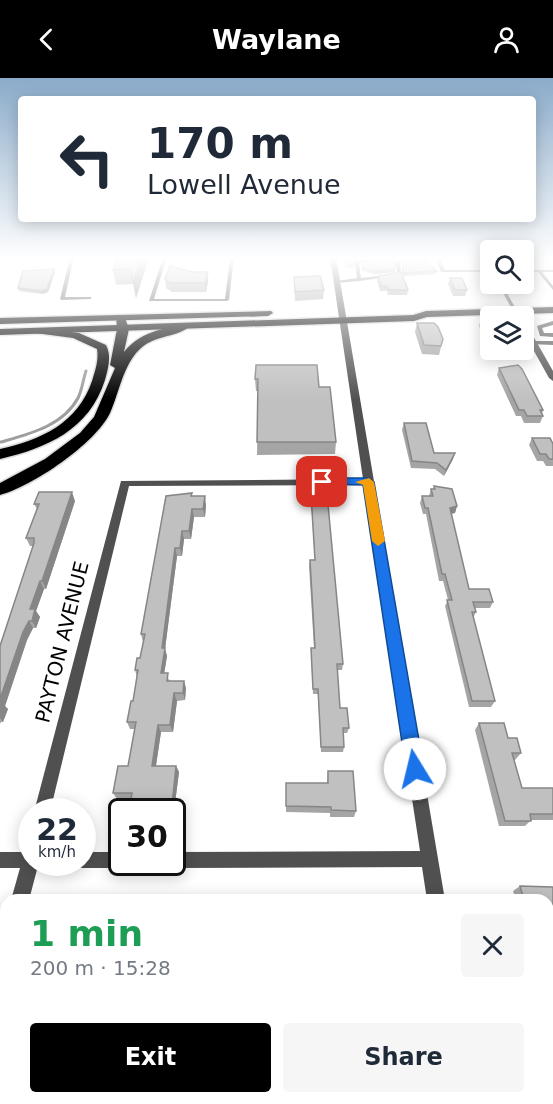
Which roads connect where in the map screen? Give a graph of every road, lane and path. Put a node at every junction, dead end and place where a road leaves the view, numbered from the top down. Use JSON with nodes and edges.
{"nodes":[{"id":1,"x":340,"y":305,"type":"edge"},
{"id":2,"x":553,"y":310,"type":"edge"},
{"id":3,"x":534,"y":312,"type":"edge"},
{"id":4,"x":480,"y":314,"type":"edge"},
{"id":5,"x":342,"y":317,"type":"junction"},
{"id":6,"x":0,"y":321,"type":"edge"},
{"id":7,"x":553,"y":323,"type":"edge"},
{"id":8,"x":118,"y":325,"type":"junction"},
{"id":9,"x":183,"y":327,"type":"junction"},
{"id":10,"x":0,"y":332,"type":"edge"},
{"id":11,"x":39,"y":332,"type":"junction"},
{"id":12,"x":553,"y":335,"type":"edge"},
{"id":13,"x":534,"y":343,"type":"edge"},
{"id":14,"x":553,"y":343,"type":"edge"},
{"id":15,"x":534,"y":345,"type":"edge"},
{"id":16,"x":105,"y":355,"type":"junction"},
{"id":17,"x":553,"y":378,"type":"edge"},
{"id":18,"x":112,"y":390,"type":"junction"},
{"id":19,"x":0,"y":454,"type":"edge"},
{"id":20,"x":369,"y":482,"type":"junction"},
{"id":21,"x":0,"y":490,"type":"edge"},
{"id":22,"x":46,"y":798,"type":"edge"},
{"id":23,"x":18,"y":859,"type":"edge"},
{"id":24,"x":430,"y":859,"type":"junction"},
{"id":25,"x":0,"y":860,"type":"edge"},
{"id":26,"x":186,"y":860,"type":"edge"},
{"id":27,"x":26,"y":876,"type":"edge"},
{"id":28,"x":22,"y":894,"type":"edge"},
{"id":29,"x":435,"y":894,"type":"edge"}],
"edges":[{"from":1,"to":5,"type":"street"},
{"from":2,"to":3,"type":"main road"},
{"from":4,"to":5,"type":"main road"},
{"from":5,"to":8,"type":"main road"},
{"from":5,"to":9,"type":"main road"},
{"from":5,"to":20,"type":"street"},
{"from":6,"to":8,"type":"main road"},
{"from":7,"to":12,"type":"lane"},
{"from":8,"to":9,"type":"main road"},
{"from":8,"to":11,"type":"main road"},
{"from":8,"to":16,"type":"highway"},
{"from":8,"to":18,"type":"highway"},
{"from":9,"to":18,"type":"highway"},
{"from":10,"to":11,"type":"main road"},
{"from":11,"to":16,"type":"highway"},
{"from":13,"to":14,"type":"lane"},
{"from":15,"to":17,"type":"street"},
{"from":16,"to":19,"type":"highway"},
{"from":18,"to":21,"type":"highway"},
{"from":20,"to":22,"type":"street","name":"PAYTON AVENUE"},
{"from":20,"to":24,"type":"street"},
{"from":23,"to":25,"type":"street"},
{"from":24,"to":26,"type":"street"},
{"from":24,"to":29,"type":"street"},
{"from":27,"to":28,"type":"street"}]}
